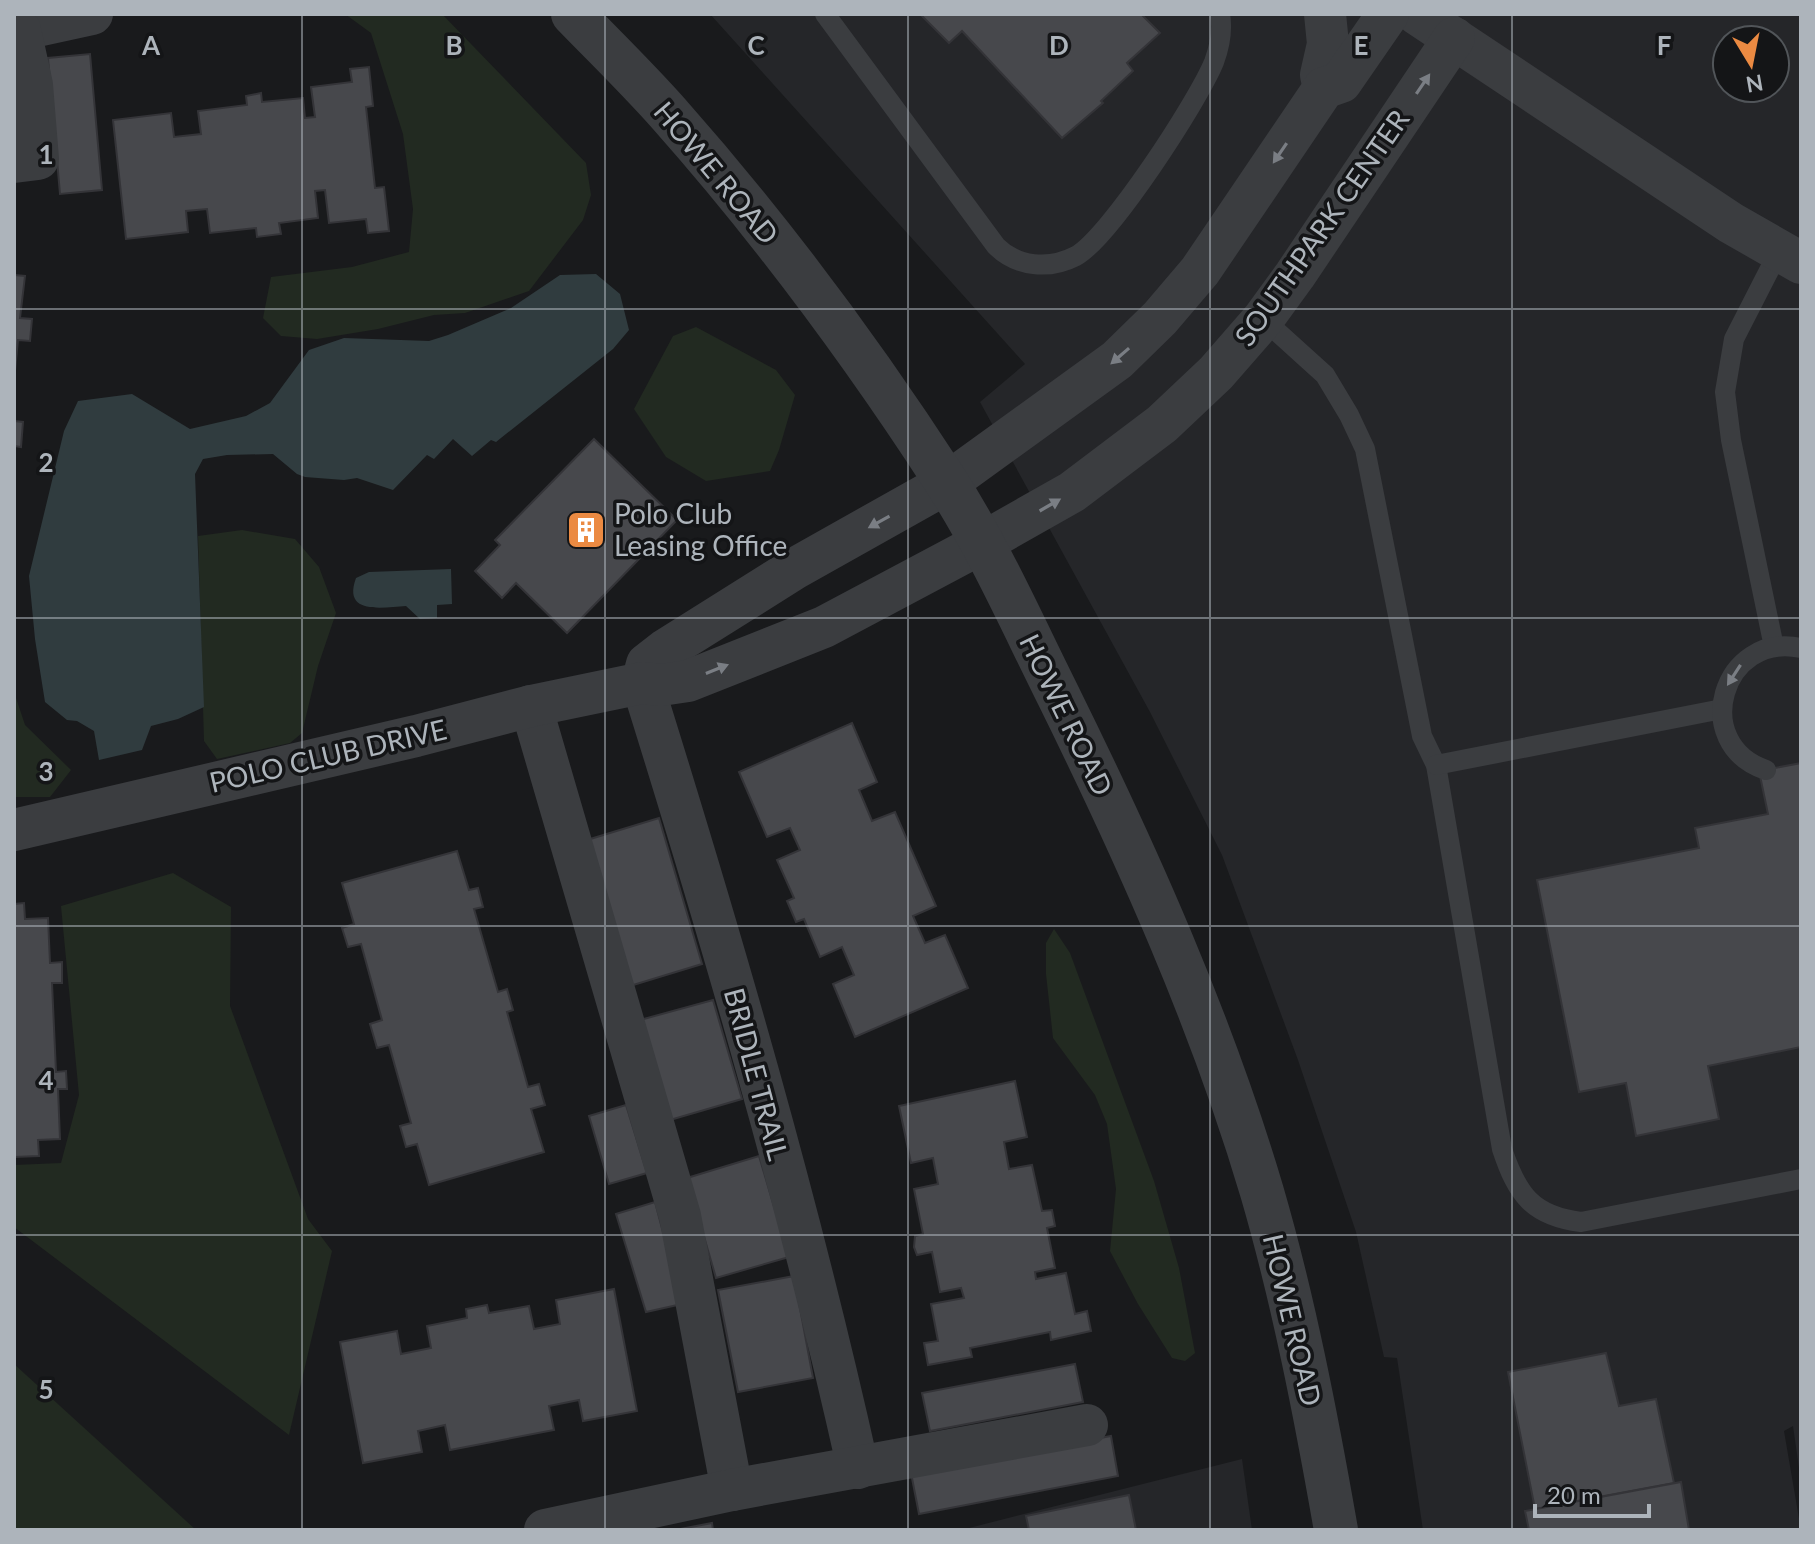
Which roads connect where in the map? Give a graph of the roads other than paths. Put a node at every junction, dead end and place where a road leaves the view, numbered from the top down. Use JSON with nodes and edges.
{"nodes":[{"id":1,"x":92,"y":14,"type":"edge"},
{"id":2,"x":573,"y":14,"type":"edge"},
{"id":3,"x":825,"y":14,"type":"edge"},
{"id":4,"x":1220,"y":14,"type":"edge"},
{"id":5,"x":1325,"y":14,"type":"edge"},
{"id":6,"x":1388,"y":14,"type":"edge"},
{"id":7,"x":1417,"y":14,"type":"edge"},
{"id":8,"x":17,"y":31,"type":"edge"},
{"id":9,"x":1454,"y":38,"type":"junction"},
{"id":10,"x":1324,"y":88,"type":"junction"},
{"id":11,"x":14,"y":162,"type":"edge"},
{"id":12,"x":1790,"y":257,"type":"edge"},
{"id":13,"x":1263,"y":319,"type":"junction"},
{"id":14,"x":947,"y":483,"type":"junction"},
{"id":15,"x":982,"y":543,"type":"junction"},
{"id":16,"x":1774,"y":647,"type":"junction"},
{"id":17,"x":1801,"y":648,"type":"edge"},
{"id":18,"x":642,"y":683,"type":"junction"},
{"id":19,"x":531,"y":706,"type":"junction"},
{"id":20,"x":1722,"y":709,"type":"junction"},
{"id":21,"x":1436,"y":765,"type":"junction"},
{"id":22,"x":1766,"y":770,"type":"dead end"},
{"id":23,"x":14,"y":830,"type":"edge"},
{"id":24,"x":1800,"y":1176,"type":"edge"},
{"id":25,"x":1087,"y":1425,"type":"dead end"},
{"id":26,"x":858,"y":1468,"type":"junction"},
{"id":27,"x":732,"y":1490,"type":"junction"},
{"id":28,"x":545,"y":1530,"type":"edge"},
{"id":29,"x":1336,"y":1530,"type":"edge"}],
"edges":[{"from":1,"to":8,"type":"street"},
{"from":2,"to":14,"type":"street","name":"HOWE ROAD"},
{"from":3,"to":4,"type":"lane"},
{"from":5,"to":10,"type":"street"},
{"from":6,"to":10,"type":"street"},
{"from":7,"to":9,"type":"street"},
{"from":8,"to":11,"type":"street"},
{"from":9,"to":12,"type":"street"},
{"from":13,"to":9,"type":"street","name":"SOUTHPARK CENTER","one_way":true},
{"from":10,"to":14,"type":"street","one_way":true},
{"from":12,"to":16,"type":"lane"},
{"from":15,"to":13,"type":"street","name":"SOUTHPARK CENTER","one_way":true},
{"from":13,"to":21,"type":"lane"},
{"from":14,"to":15,"type":"street","name":"HOWE ROAD"},
{"from":14,"to":18,"type":"street","one_way":true},
{"from":18,"to":15,"type":"street","name":"POLO CLUB DRIVE","one_way":true},
{"from":15,"to":29,"type":"street","name":"HOWE ROAD"},
{"from":16,"to":17,"type":"lane"},
{"from":16,"to":20,"type":"lane","one_way":true},
{"from":18,"to":19,"type":"street","name":"POLO CLUB DRIVE"},
{"from":18,"to":26,"type":"street","name":"BRIDLE TRAIL"},
{"from":19,"to":23,"type":"street","name":"POLO CLUB DRIVE"},
{"from":19,"to":27,"type":"street"},
{"from":20,"to":21,"type":"lane"},
{"from":20,"to":22,"type":"lane"},
{"from":21,"to":24,"type":"lane"},
{"from":25,"to":26,"type":"street"},
{"from":26,"to":27,"type":"street"},
{"from":27,"to":28,"type":"street"}]}
